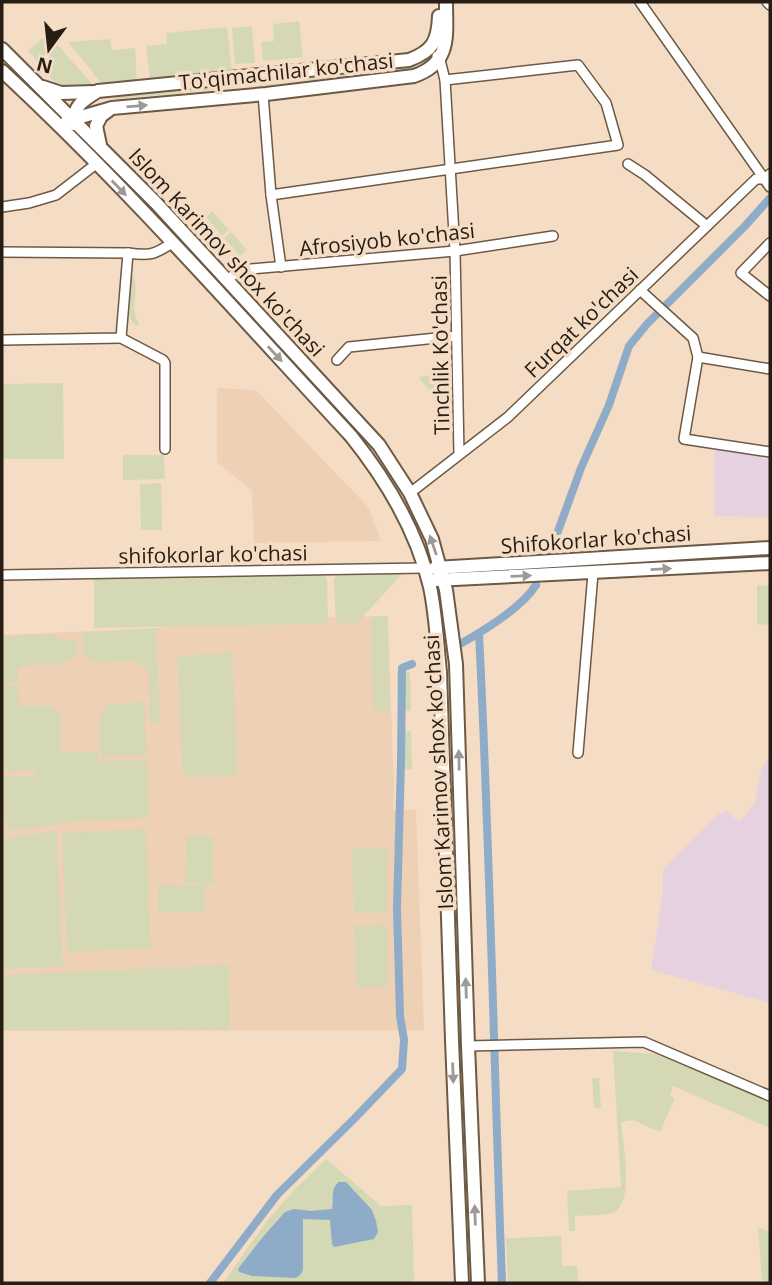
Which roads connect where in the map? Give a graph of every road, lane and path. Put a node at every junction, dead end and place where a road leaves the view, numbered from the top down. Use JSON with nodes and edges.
{"nodes":[{"id":1,"x":439,"y":2,"type":"edge"},
{"id":2,"x":446,"y":2,"type":"edge"},
{"id":3,"x":639,"y":2,"type":"edge"},
{"id":4,"x":431,"y":47,"type":"junction"},
{"id":5,"x":2,"y":49,"type":"edge"},
{"id":6,"x":440,"y":60,"type":"junction"},
{"id":7,"x":2,"y":71,"type":"edge"},
{"id":8,"x":263,"y":74,"type":"junction"},
{"id":9,"x":445,"y":80,"type":"junction"},
{"id":10,"x":38,"y":84,"type":"junction"},
{"id":11,"x":98,"y":91,"type":"junction"},
{"id":12,"x":264,"y":94,"type":"junction"},
{"id":13,"x":112,"y":108,"type":"junction"},
{"id":14,"x":47,"y":114,"type":"junction"},
{"id":15,"x":73,"y":119,"type":"junction"},
{"id":16,"x":100,"y":145,"type":"junction"},
{"id":17,"x":78,"y":146,"type":"junction"},
{"id":18,"x":96,"y":164,"type":"junction"},
{"id":19,"x":628,"y":164,"type":"dead end"},
{"id":20,"x":450,"y":170,"type":"junction"},
{"id":21,"x":768,"y":180,"type":"edge"},
{"id":22,"x":271,"y":195,"type":"junction"},
{"id":23,"x":2,"y":206,"type":"edge"},
{"id":24,"x":707,"y":226,"type":"junction"},
{"id":25,"x":553,"y":236,"type":"dead end"},
{"id":26,"x":172,"y":243,"type":"junction"},
{"id":27,"x":770,"y":243,"type":"edge"},
{"id":28,"x":455,"y":251,"type":"junction"},
{"id":29,"x":2,"y":253,"type":"edge"},
{"id":30,"x":128,"y":253,"type":"junction"},
{"id":31,"x":281,"y":267,"type":"junction"},
{"id":32,"x":228,"y":280,"type":"junction"},
{"id":33,"x":639,"y":290,"type":"junction"},
{"id":34,"x":770,"y":296,"type":"edge"},
{"id":35,"x":456,"y":336,"type":"junction"},
{"id":36,"x":121,"y":338,"type":"junction"},
{"id":37,"x":2,"y":340,"type":"edge"},
{"id":38,"x":698,"y":357,"type":"junction"},
{"id":39,"x":337,"y":360,"type":"dead end"},
{"id":40,"x":770,"y":369,"type":"edge"},
{"id":41,"x":164,"y":449,"type":"dead end"},
{"id":42,"x":770,"y":452,"type":"edge"},
{"id":43,"x":459,"y":454,"type":"junction"},
{"id":44,"x":410,"y":493,"type":"junction"},
{"id":45,"x":770,"y":548,"type":"edge"},
{"id":46,"x":770,"y":563,"type":"edge"},
{"id":47,"x":593,"y":573,"type":"junction"},
{"id":48,"x":426,"y":574,"type":"junction"},
{"id":49,"x":442,"y":574,"type":"junction"},
{"id":50,"x":2,"y":575,"type":"edge"},
{"id":51,"x":578,"y":753,"type":"dead end"},
{"id":52,"x":468,"y":1046,"type":"junction"},
{"id":53,"x":770,"y":1096,"type":"edge"},
{"id":54,"x":463,"y":1283,"type":"edge"},
{"id":55,"x":478,"y":1283,"type":"edge"}],
"edges":[{"from":1,"to":4,"type":"main road"},
{"from":2,"to":6,"type":"main road"},
{"from":3,"to":21,"type":"street"},
{"from":4,"to":6,"type":"street"},
{"from":4,"to":8,"type":"main road","name":"To'qimachilar ko'chasi"},
{"from":5,"to":10,"type":"main road","name":"Islom Karimov shox ko'chasi"},
{"from":6,"to":9,"type":"street","name":"Tinchlik Ko'chasi"},
{"from":6,"to":12,"type":"main road","name":"To'qimachilar ko'chasi"},
{"from":7,"to":14,"type":"main road","name":"Islom Karimov shox ko'chasi"},
{"from":8,"to":11,"type":"main road","name":"To'qimachilar ko'chasi"},
{"from":8,"to":12,"type":"main road"},
{"from":9,"to":20,"type":"street","name":"Tinchlik Ko'chasi"},
{"from":9,"to":20,"type":"street"},
{"from":10,"to":11,"type":"main road","name":"To'qimachilar ko'chasi"},
{"from":10,"to":15,"type":"main road","name":"Islom Karimov shox ko'chasi"},
{"from":11,"to":15,"type":"main road"},
{"from":13,"to":12,"type":"main road","name":"To'qimachilar ko'chasi","one_way":true},
{"from":12,"to":22,"type":"street"},
{"from":13,"to":15,"type":"main road","name":"To'qimachilar ko'chasi"},
{"from":13,"to":16,"type":"main road"},
{"from":14,"to":15,"type":"main road","name":"To'qimachilar ko'chasi"},
{"from":14,"to":17,"type":"main road","name":"Islom Karimov shox ko'chasi"},
{"from":15,"to":16,"type":"main road","name":"Islom Karimov shox ko'chasi"},
{"from":15,"to":17,"type":"main road"},
{"from":16,"to":32,"type":"main road","name":"Islom Karimov shox ko'chasi"},
{"from":17,"to":18,"type":"main road","name":"Islom Karimov shox ko'chasi"},
{"from":18,"to":23,"type":"street"},
{"from":18,"to":26,"type":"main road","name":"Islom Karimov shox ko'chasi","one_way":true},
{"from":19,"to":24,"type":"street"},
{"from":20,"to":22,"type":"street"},
{"from":20,"to":28,"type":"street","name":"Tinchlik Ko'chasi"},
{"from":21,"to":24,"type":"street","name":"Furqat ko'chasi"},
{"from":22,"to":31,"type":"street"},
{"from":24,"to":33,"type":"street","name":"Furqat ko'chasi"},
{"from":25,"to":28,"type":"street","name":"Afrosiyob ko'chasi"},
{"from":26,"to":30,"type":"street"},
{"from":26,"to":48,"type":"main road","name":"Islom Karimov shox ko'chasi","one_way":true},
{"from":27,"to":34,"type":"street"},
{"from":28,"to":31,"type":"street","name":"Afrosiyob ko'chasi"},
{"from":28,"to":35,"type":"street","name":"Tinchlik Ko'chasi"},
{"from":29,"to":30,"type":"street"},
{"from":30,"to":36,"type":"street"},
{"from":31,"to":32,"type":"street","name":"Afrosiyob ko'chasi"},
{"from":32,"to":44,"type":"main road","name":"Islom Karimov shox ko'chasi"},
{"from":33,"to":38,"type":"street"},
{"from":33,"to":43,"type":"street","name":"Furqat ko'chasi"},
{"from":35,"to":39,"type":"street"},
{"from":35,"to":43,"type":"street","name":"Tinchlik Ko'chasi"},
{"from":36,"to":37,"type":"street"},
{"from":36,"to":41,"type":"street"},
{"from":38,"to":40,"type":"street"},
{"from":38,"to":42,"type":"street"},
{"from":43,"to":44,"type":"street","name":"Furqat ko'chasi"},
{"from":49,"to":44,"type":"main road","name":"Islom Karimov shox ko'chasi","one_way":true},
{"from":45,"to":49,"type":"main road","name":"Shifokorlar ko'chasi"},
{"from":47,"to":46,"type":"main road","name":"Shifokorlar ko'chasi","one_way":true},
{"from":49,"to":47,"type":"main road","name":"Shifokorlar ko'chasi","one_way":true},
{"from":47,"to":51,"type":"street"},
{"from":48,"to":49,"type":"main road","name":"Shifokorlar ko'chasi"},
{"from":48,"to":50,"type":"street","name":"shifokorlar ko'chasi"},
{"from":48,"to":54,"type":"main road","name":"Islom Karimov shox ko'chasi","one_way":true},
{"from":52,"to":49,"type":"main road","name":"Islom Karimov shox ko'chasi","one_way":true},
{"from":52,"to":53,"type":"street"},
{"from":55,"to":52,"type":"main road","name":"Islom Karimov shox ko'chasi","one_way":true}]}
